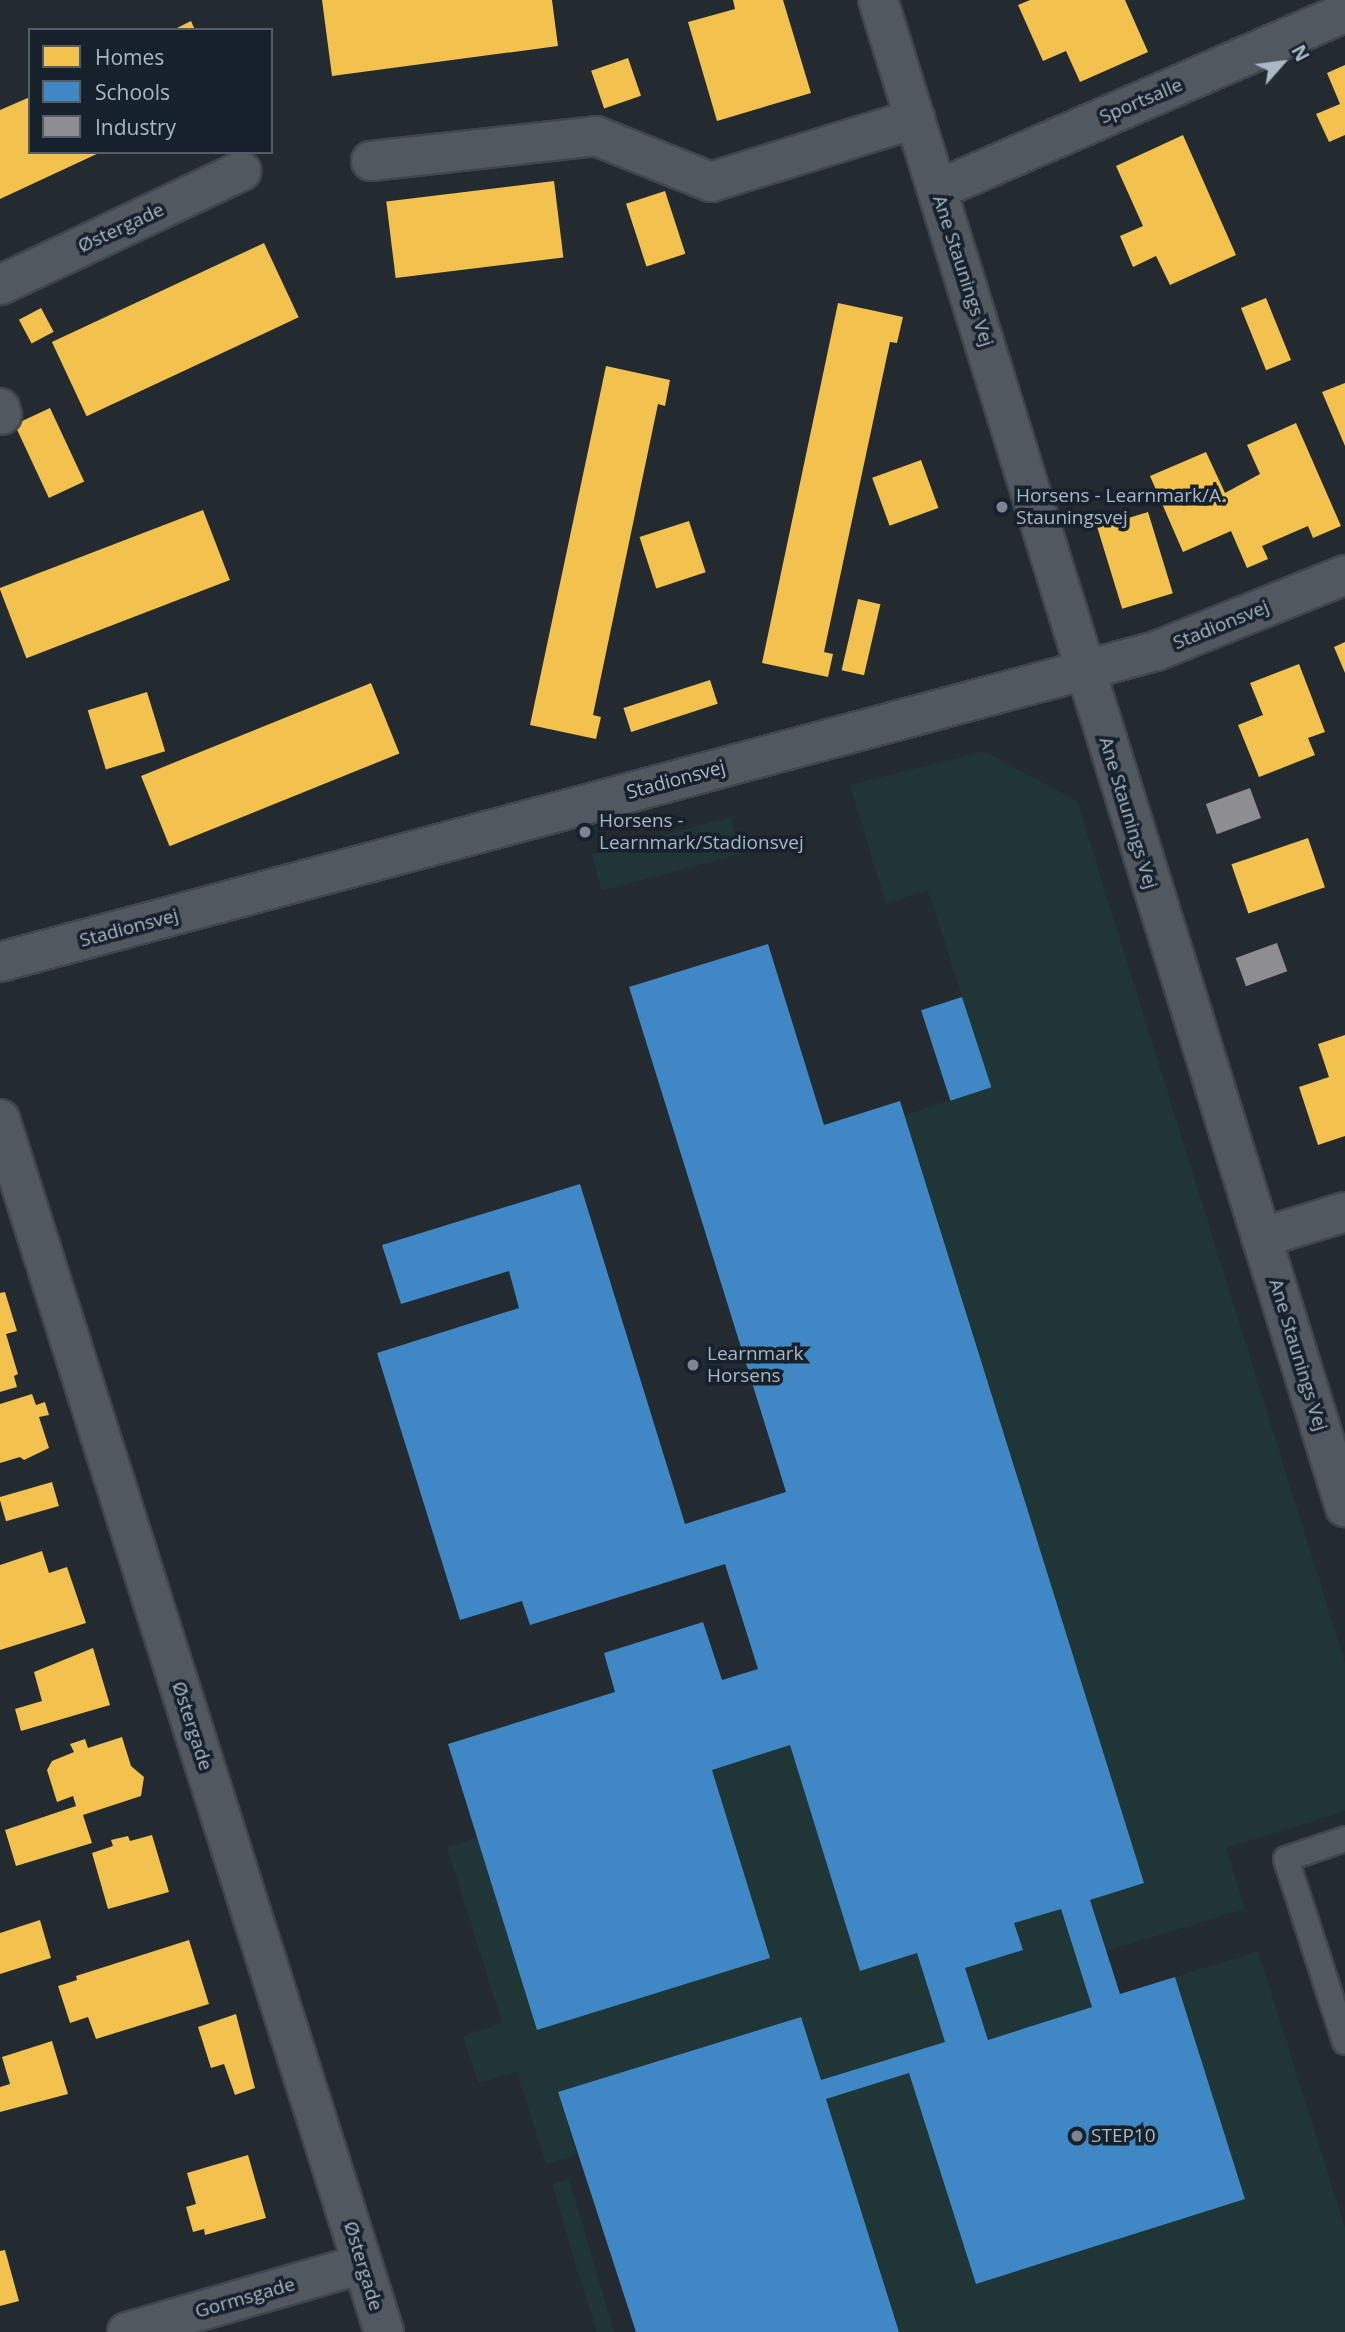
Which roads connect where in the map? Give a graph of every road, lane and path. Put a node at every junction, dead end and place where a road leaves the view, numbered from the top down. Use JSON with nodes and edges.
{"nodes":[{"id":1,"x":878,"y":0,"type":"edge"},
{"id":2,"x":1345,"y":13,"type":"edge"},
{"id":3,"x":915,"y":119,"type":"junction"},
{"id":4,"x":371,"y":161,"type":"dead end"},
{"id":5,"x":241,"y":172,"type":"dead end"},
{"id":6,"x":937,"y":190,"type":"junction"},
{"id":7,"x":0,"y":285,"type":"edge"},
{"id":8,"x":1345,"y":575,"type":"edge"},
{"id":9,"x":1085,"y":670,"type":"junction"},
{"id":10,"x":0,"y":962,"type":"edge"},
{"id":11,"x":0,"y":1119,"type":"edge"},
{"id":12,"x":1345,"y":1212,"type":"edge"},
{"id":13,"x":1261,"y":1238,"type":"junction"},
{"id":14,"x":1345,"y":1507,"type":"edge"},
{"id":15,"x":1345,"y":1839,"type":"edge"},
{"id":16,"x":1345,"y":2042,"type":"edge"},
{"id":17,"x":362,"y":2264,"type":"junction"},
{"id":18,"x":127,"y":2332,"type":"edge"},
{"id":19,"x":384,"y":2332,"type":"edge"}],
"edges":[{"from":1,"to":3,"type":"street","name":"Ane Staunings Vej"},
{"from":2,"to":6,"type":"street","name":"Sportsalle"},
{"from":3,"to":4,"type":"street"},
{"from":3,"to":6,"type":"street","name":"Ane Staunings Vej"},
{"from":5,"to":7,"type":"street","name":"Østergade"},
{"from":6,"to":9,"type":"street","name":"Ane Staunings Vej"},
{"from":8,"to":9,"type":"street","name":"Stadionsvej"},
{"from":9,"to":10,"type":"street","name":"Stadionsvej"},
{"from":9,"to":13,"type":"street","name":"Ane Staunings Vej"},
{"from":11,"to":17,"type":"street","name":"Østergade"},
{"from":12,"to":13,"type":"street"},
{"from":13,"to":14,"type":"street","name":"Ane Staunings Vej"},
{"from":15,"to":16,"type":"lane"},
{"from":17,"to":18,"type":"street","name":"Gormsgade"},
{"from":17,"to":19,"type":"street","name":"Østergade"}]}
